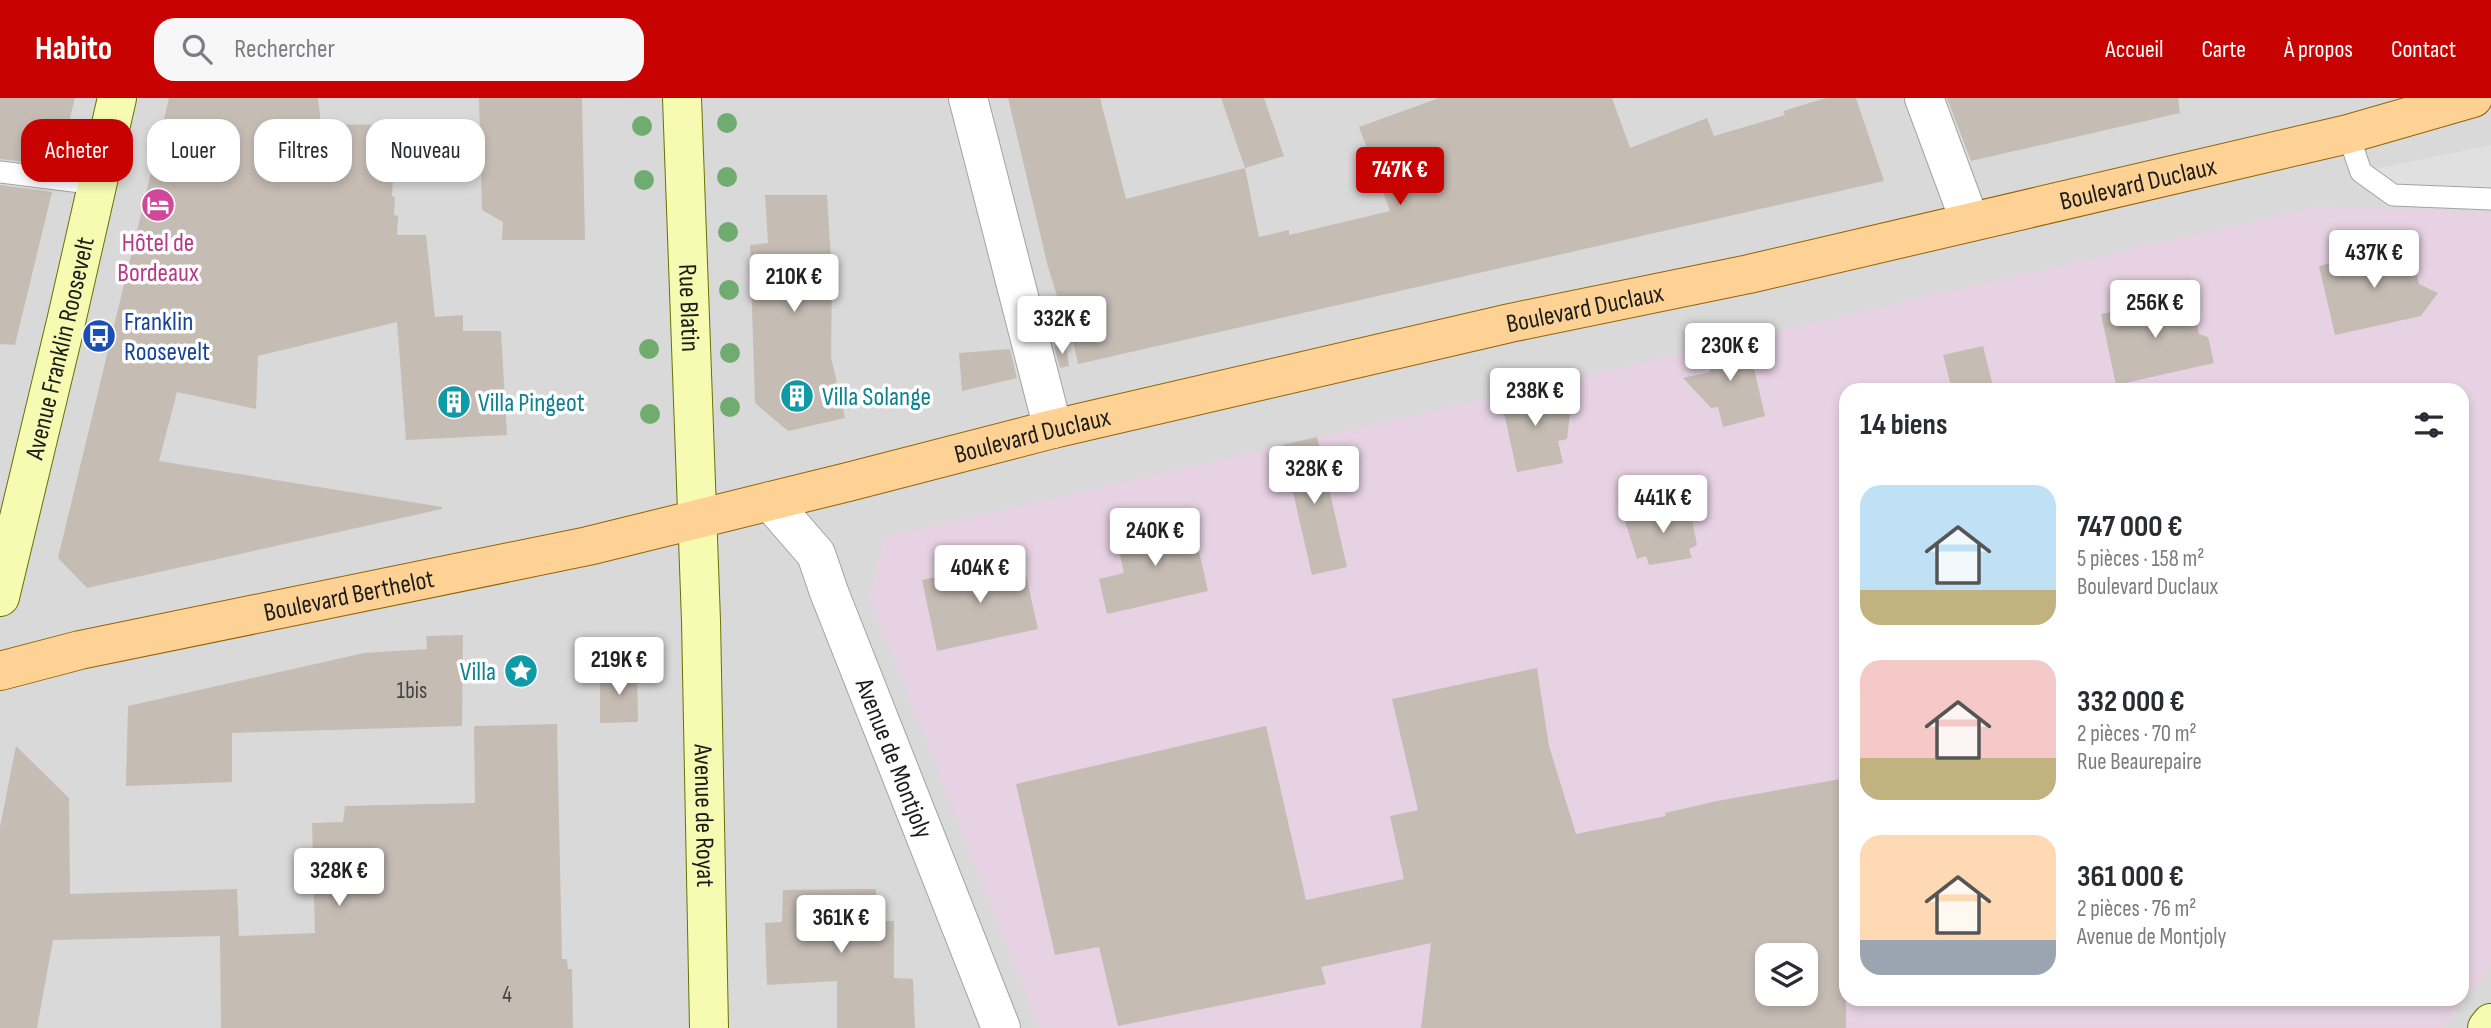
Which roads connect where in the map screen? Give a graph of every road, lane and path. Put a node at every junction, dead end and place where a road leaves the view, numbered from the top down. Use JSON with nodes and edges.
{"nodes":[{"id":1,"x":117,"y":98,"type":"edge"},
{"id":2,"x":682,"y":98,"type":"edge"},
{"id":3,"x":968,"y":98,"type":"edge"},
{"id":4,"x":1924,"y":98,"type":"edge"},
{"id":5,"x":2473,"y":98,"type":"edge"},
{"id":6,"x":2348,"y":134,"type":"junction"},
{"id":7,"x":0,"y":172,"type":"edge"},
{"id":8,"x":97,"y":184,"type":"junction"},
{"id":9,"x":2491,"y":199,"type":"edge"},
{"id":10,"x":1970,"y":222,"type":"junction"},
{"id":11,"x":1052,"y":429,"type":"junction"},
{"id":12,"x":770,"y":502,"type":"junction"},
{"id":13,"x":696,"y":519,"type":"junction"},
{"id":14,"x":0,"y":597,"type":"edge"},
{"id":15,"x":0,"y":671,"type":"edge"},
{"id":16,"x":2491,"y":1023,"type":"edge"},
{"id":17,"x":709,"y":1028,"type":"edge"},
{"id":18,"x":1000,"y":1028,"type":"edge"},
{"id":19,"x":2487,"y":1028,"type":"edge"}],
"edges":[{"from":1,"to":8,"type":"street","name":"Avenue Franklin Roosevelt"},
{"from":2,"to":13,"type":"street","name":"Rue Blatin"},
{"from":3,"to":11,"type":"street"},
{"from":4,"to":10,"type":"street"},
{"from":5,"to":6,"type":"main road","name":"Boulevard Duclaux"},
{"from":6,"to":9,"type":"lane"},
{"from":6,"to":10,"type":"main road","name":"Boulevard Duclaux"},
{"from":7,"to":8,"type":"lane"},
{"from":8,"to":14,"type":"street","name":"Avenue Franklin Roosevelt"},
{"from":10,"to":11,"type":"main road","name":"Boulevard Duclaux"},
{"from":11,"to":12,"type":"main road","name":"Boulevard Duclaux"},
{"from":12,"to":13,"type":"main road","name":"Boulevard Duclaux"},
{"from":12,"to":18,"type":"street","name":"Avenue de Montjoly"},
{"from":13,"to":15,"type":"main road","name":"Boulevard Berthelot"},
{"from":13,"to":17,"type":"street","name":"Avenue de Royat"},
{"from":16,"to":19,"type":"street"}]}
